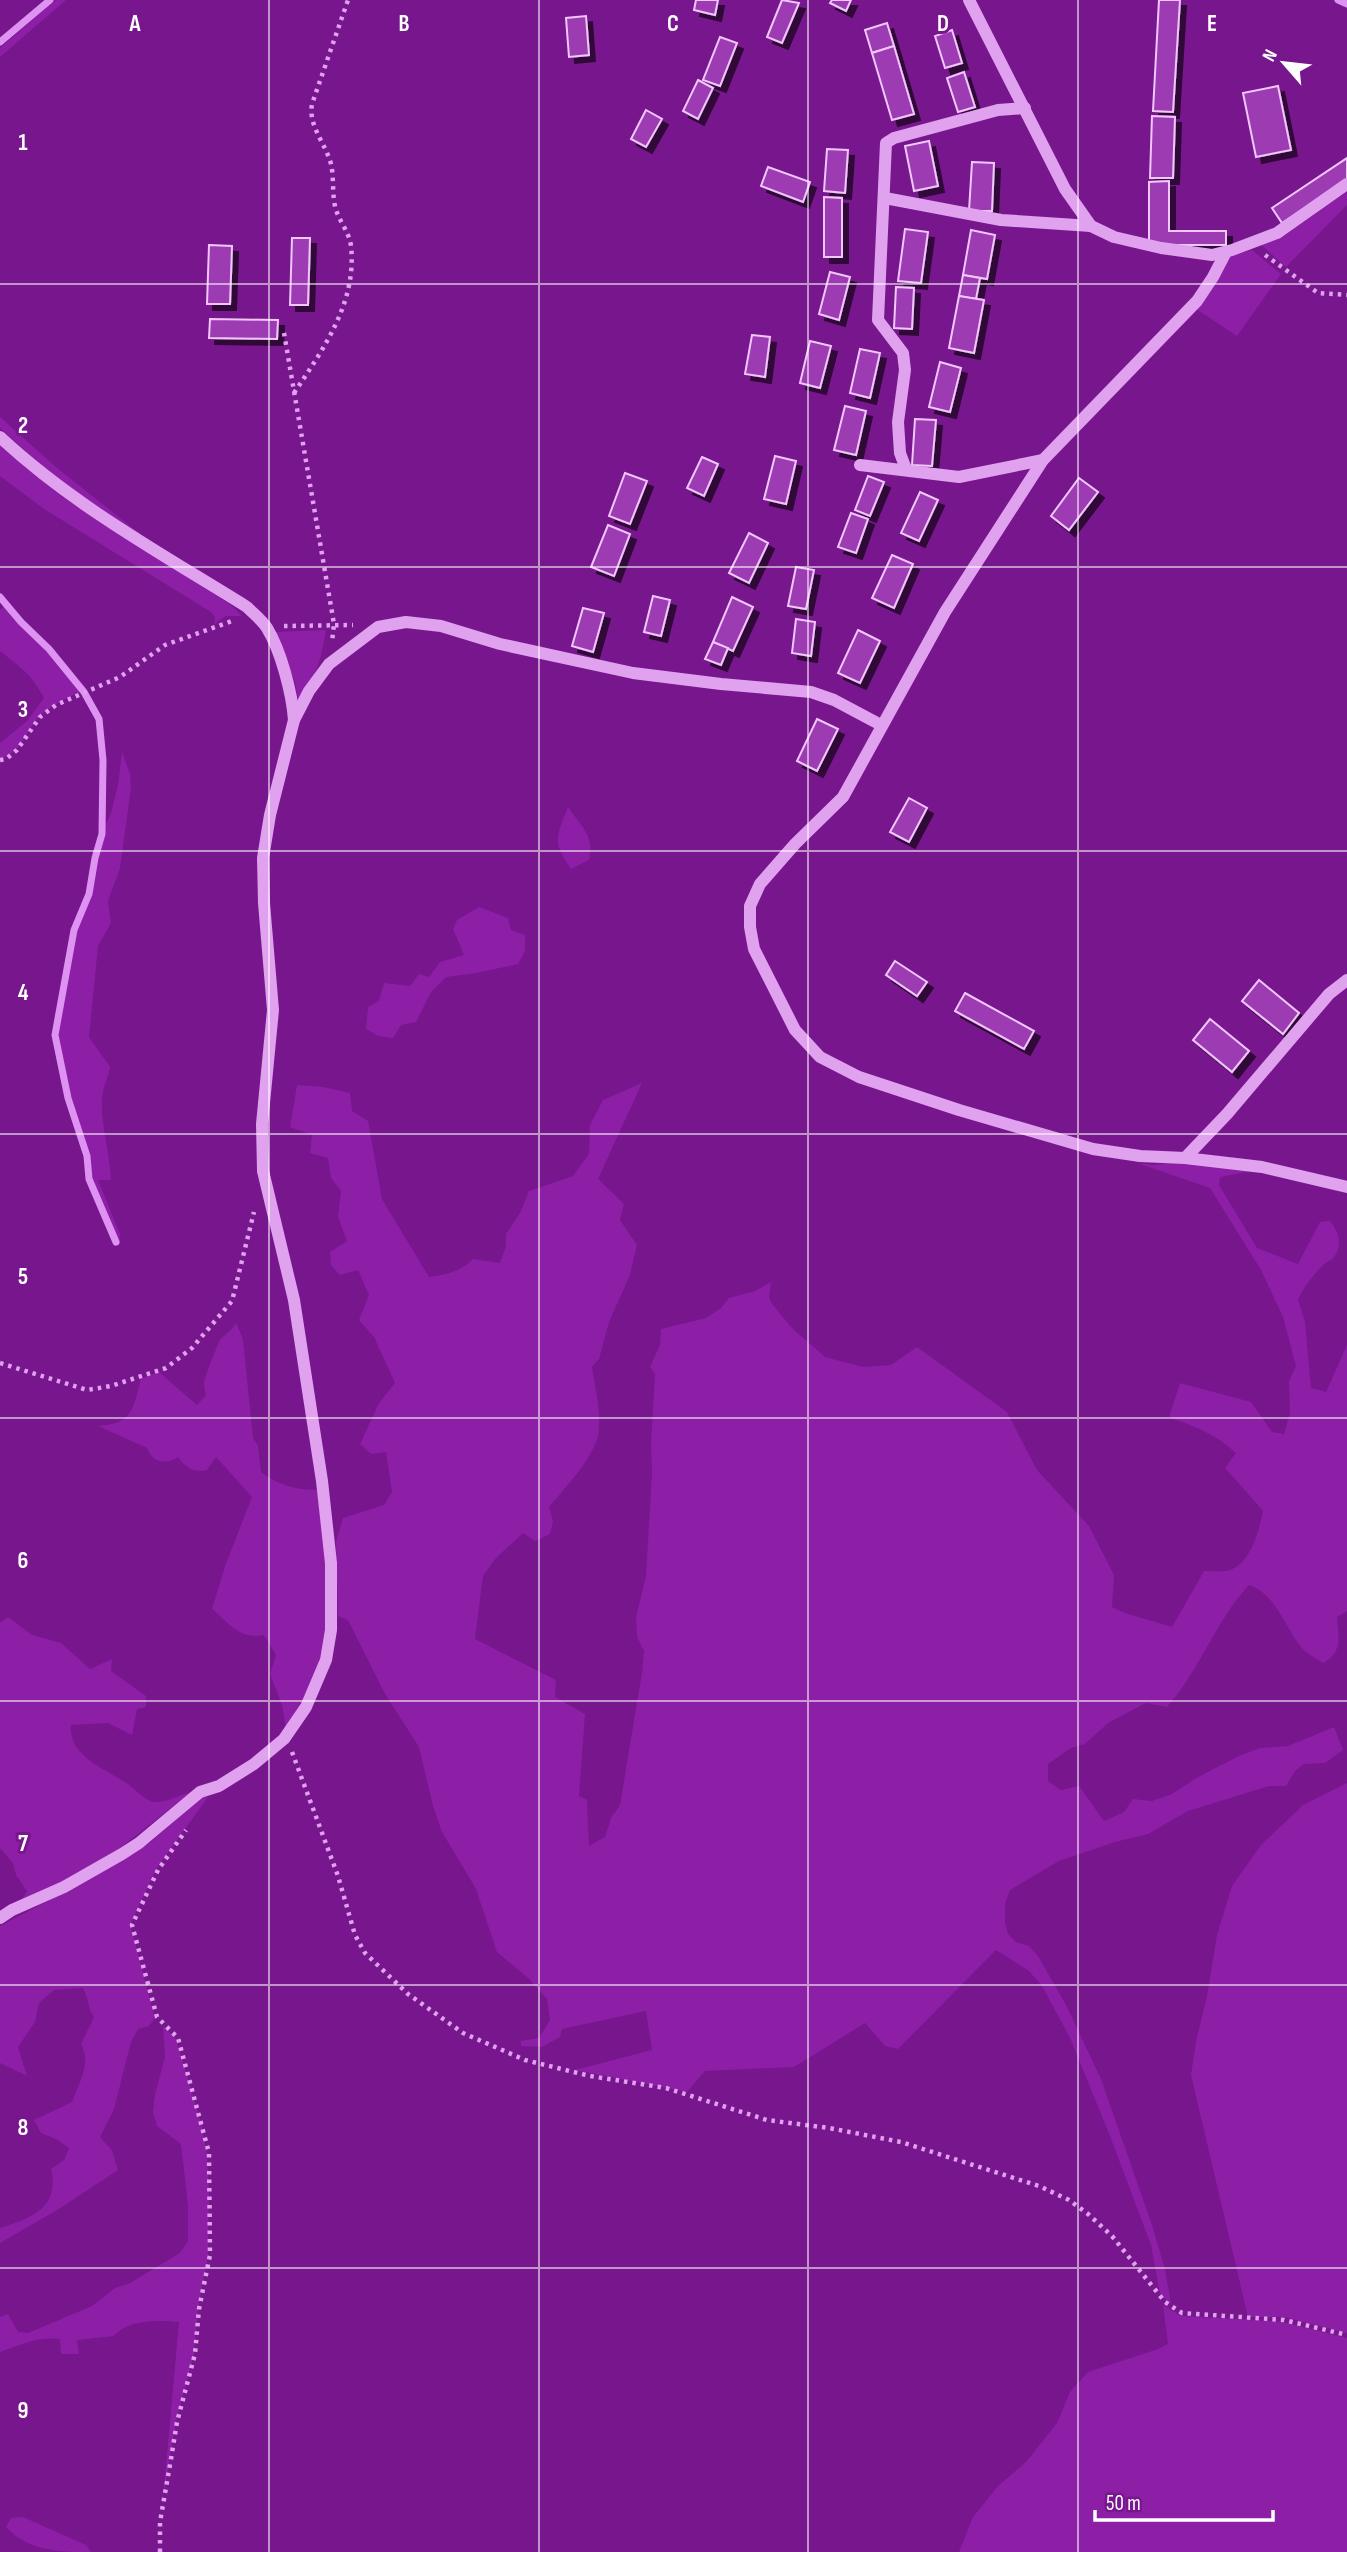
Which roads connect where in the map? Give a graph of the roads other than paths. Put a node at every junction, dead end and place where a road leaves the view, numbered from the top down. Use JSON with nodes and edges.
{"nodes":[{"id":1,"x":969,"y":0,"type":"edge"},
{"id":2,"x":1025,"y":108,"type":"junction"},
{"id":3,"x":1347,"y":184,"type":"edge"},
{"id":4,"x":885,"y":198,"type":"junction"},
{"id":5,"x":1091,"y":226,"type":"junction"},
{"id":6,"x":1226,"y":252,"type":"junction"},
{"id":7,"x":0,"y":437,"type":"edge"},
{"id":8,"x":1043,"y":460,"type":"junction"},
{"id":9,"x":860,"y":465,"type":"dead end"},
{"id":10,"x":906,"y":469,"type":"junction"},
{"id":11,"x":294,"y":720,"type":"junction"},
{"id":12,"x":881,"y":725,"type":"junction"},
{"id":13,"x":1347,"y":980,"type":"edge"},
{"id":14,"x":1185,"y":1158,"type":"junction"},
{"id":15,"x":1347,"y":1187,"type":"edge"},
{"id":16,"x":0,"y":1918,"type":"edge"}],
"edges":[{"from":1,"to":2,"type":"street"},
{"from":2,"to":4,"type":"street"},
{"from":2,"to":5,"type":"street"},
{"from":3,"to":6,"type":"street"},
{"from":4,"to":5,"type":"street"},
{"from":4,"to":10,"type":"street"},
{"from":5,"to":6,"type":"street"},
{"from":6,"to":8,"type":"street"},
{"from":7,"to":11,"type":"street"},
{"from":8,"to":10,"type":"street"},
{"from":8,"to":12,"type":"street"},
{"from":9,"to":10,"type":"street"},
{"from":11,"to":12,"type":"street"},
{"from":11,"to":16,"type":"street"},
{"from":12,"to":14,"type":"street"},
{"from":13,"to":14,"type":"street"},
{"from":14,"to":15,"type":"street"}]}
